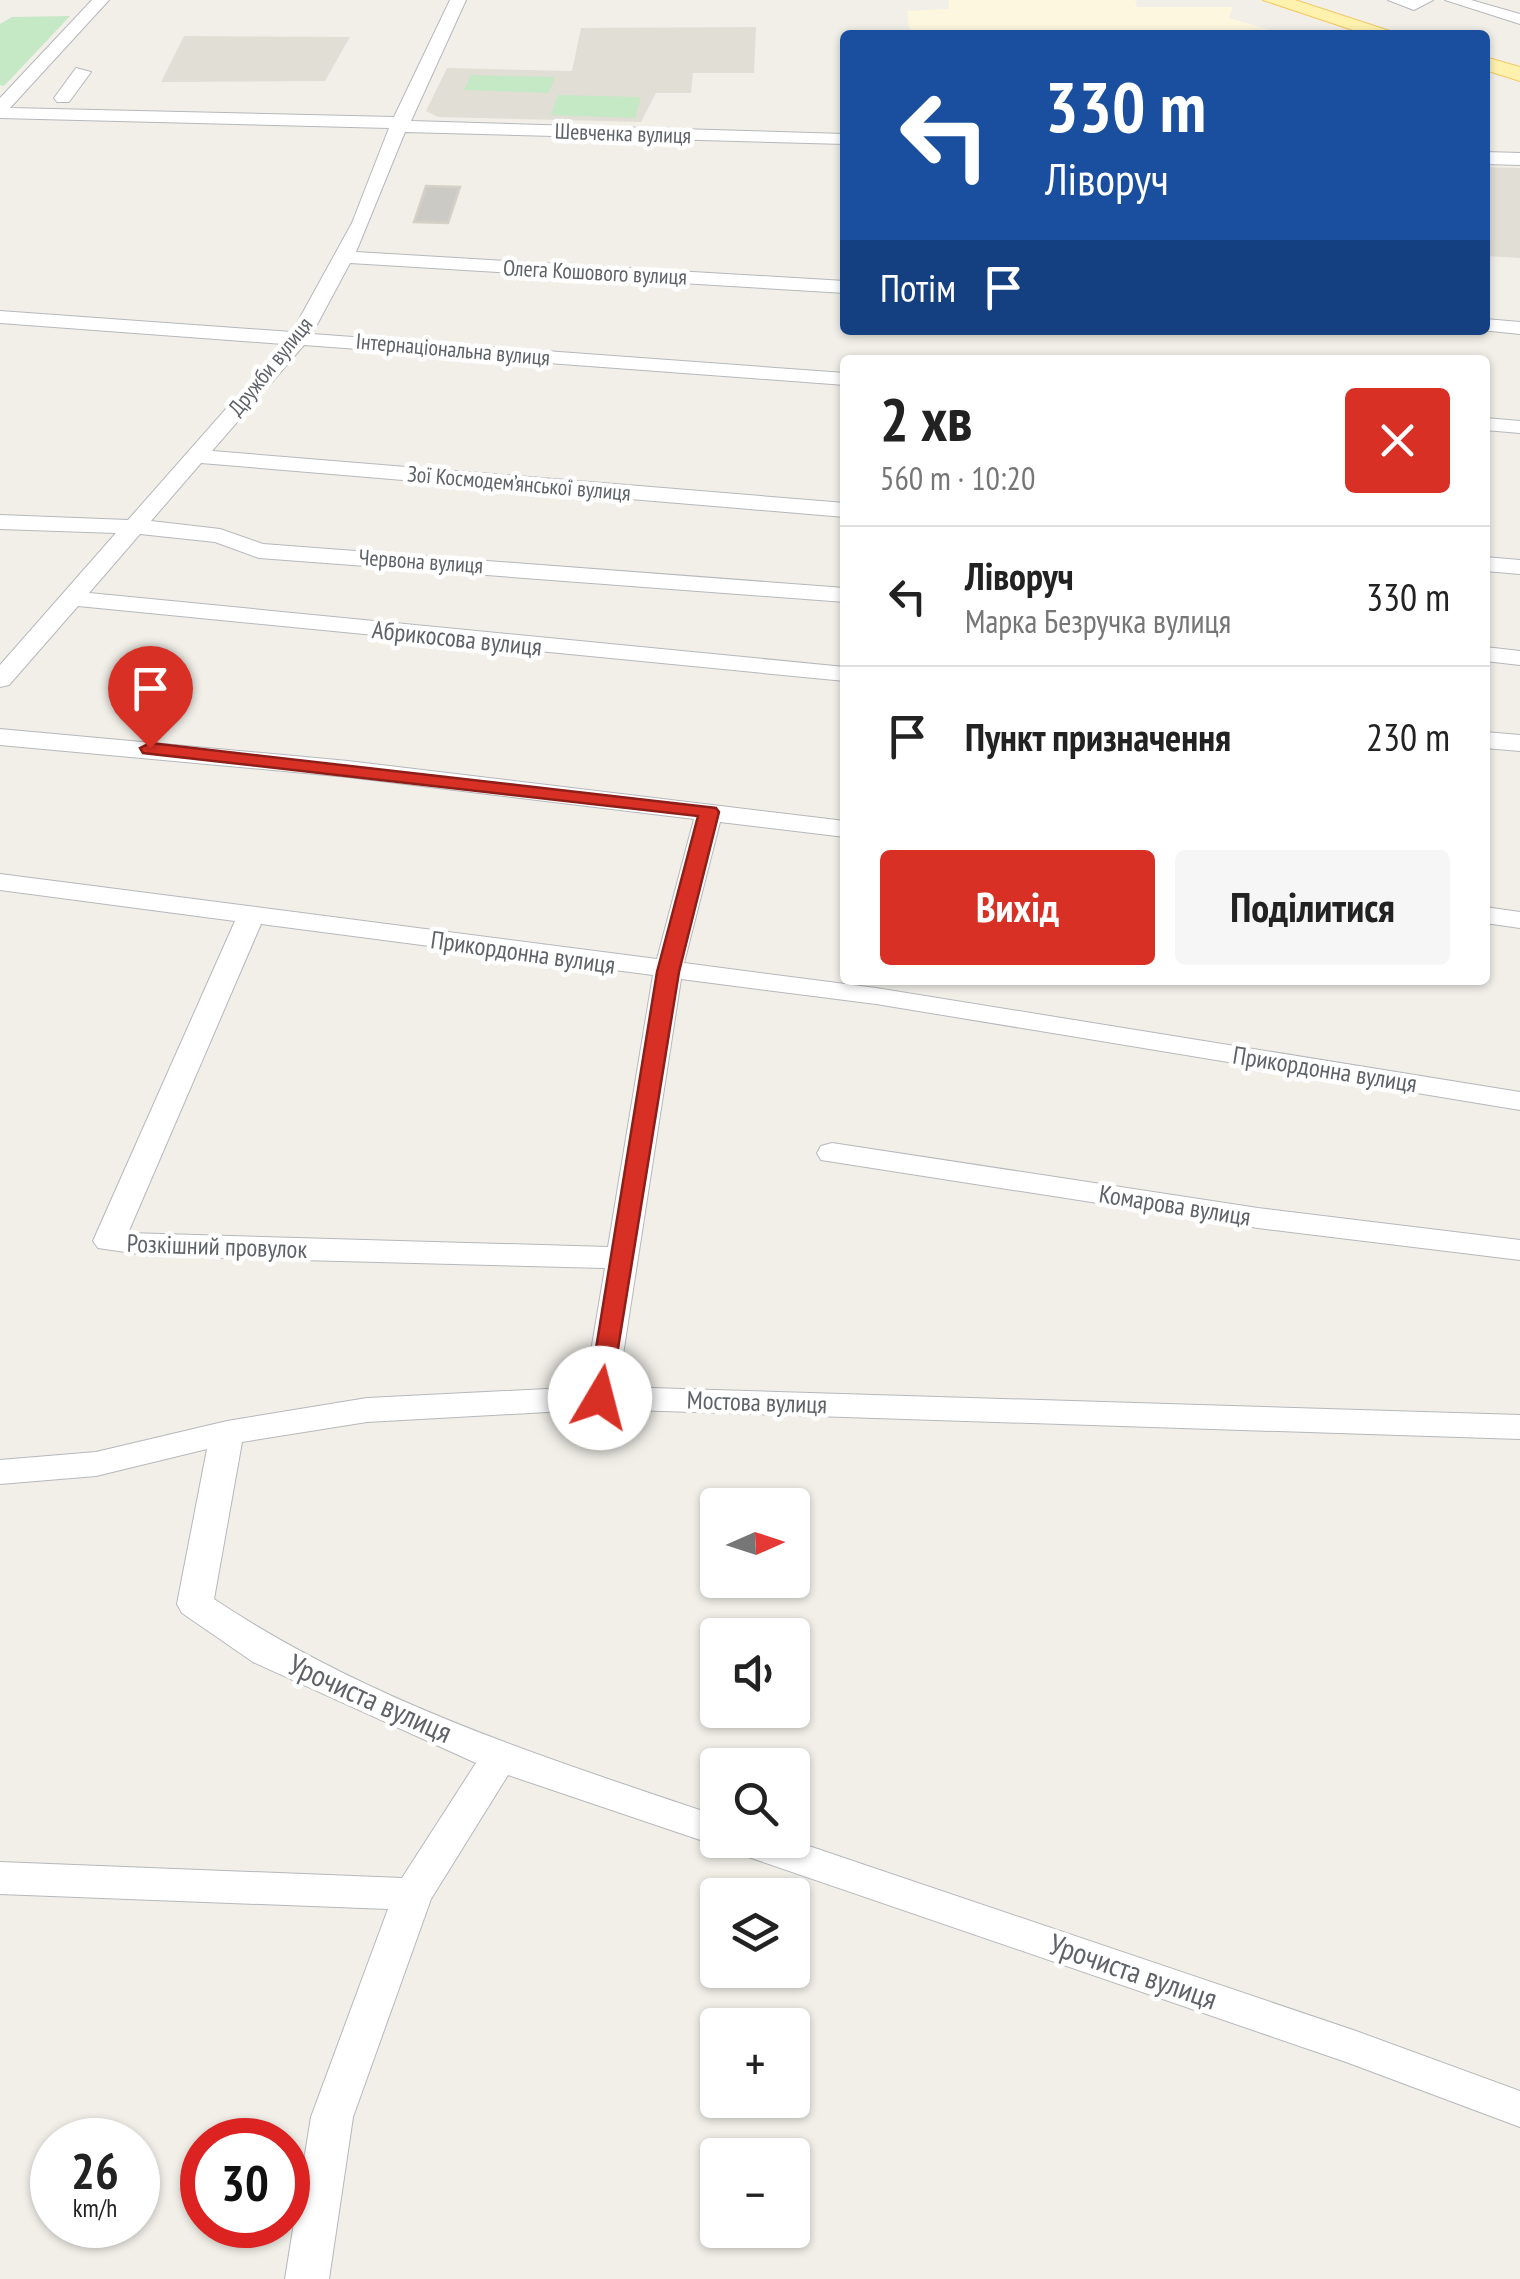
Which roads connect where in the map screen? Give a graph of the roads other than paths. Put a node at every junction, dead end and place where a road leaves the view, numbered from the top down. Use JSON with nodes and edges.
{"nodes":[{"id":1,"x":101,"y":0,"type":"edge"},
{"id":2,"x":458,"y":0,"type":"edge"},
{"id":3,"x":1273,"y":0,"type":"edge"},
{"id":4,"x":1396,"y":0,"type":"edge"},
{"id":5,"x":1425,"y":0,"type":"edge"},
{"id":6,"x":1453,"y":0,"type":"edge"},
{"id":7,"x":1520,"y":19,"type":"edge"},
{"id":8,"x":1373,"y":30,"type":"edge"},
{"id":9,"x":1490,"y":65,"type":"edge"},
{"id":10,"x":82,"y":72,"type":"dead end"},
{"id":11,"x":1520,"y":74,"type":"edge"},
{"id":12,"x":63,"y":98,"type":"dead end"},
{"id":13,"x":0,"y":110,"type":"edge"},
{"id":14,"x":403,"y":123,"type":"junction"},
{"id":15,"x":840,"y":136,"type":"edge"},
{"id":16,"x":1520,"y":151,"type":"edge"},
{"id":17,"x":1490,"y":154,"type":"edge"},
{"id":18,"x":1490,"y":155,"type":"edge"},
{"id":19,"x":1520,"y":159,"type":"edge"},
{"id":20,"x":345,"y":258,"type":"junction"},
{"id":21,"x":840,"y":287,"type":"edge"},
{"id":22,"x":0,"y":317,"type":"edge"},
{"id":23,"x":1490,"y":326,"type":"edge"},
{"id":24,"x":1520,"y":328,"type":"edge"},
{"id":25,"x":300,"y":336,"type":"junction"},
{"id":26,"x":840,"y":380,"type":"edge"},
{"id":27,"x":1490,"y":424,"type":"edge"},
{"id":28,"x":1520,"y":427,"type":"edge"},
{"id":29,"x":194,"y":456,"type":"junction"},
{"id":30,"x":840,"y":510,"type":"edge"},
{"id":31,"x":0,"y":522,"type":"edge"},
{"id":32,"x":132,"y":526,"type":"junction"},
{"id":33,"x":1490,"y":564,"type":"edge"},
{"id":34,"x":1520,"y":566,"type":"edge"},
{"id":35,"x":840,"y":594,"type":"edge"},
{"id":36,"x":69,"y":598,"type":"junction"},
{"id":37,"x":1490,"y":655,"type":"edge"},
{"id":38,"x":1520,"y":658,"type":"edge"},
{"id":39,"x":840,"y":674,"type":"edge"},
{"id":40,"x":0,"y":680,"type":"edge"},
{"id":41,"x":0,"y":737,"type":"edge"},
{"id":42,"x":1490,"y":740,"type":"edge"},
{"id":43,"x":1520,"y":743,"type":"edge"},
{"id":44,"x":709,"y":812,"type":"junction"},
{"id":45,"x":840,"y":828,"type":"edge"},
{"id":46,"x":0,"y":882,"type":"edge"},
{"id":47,"x":250,"y":916,"type":"junction"},
{"id":48,"x":1490,"y":916,"type":"edge"},
{"id":49,"x":1520,"y":920,"type":"edge"},
{"id":50,"x":668,"y":972,"type":"junction"},
{"id":51,"x":1520,"y":1101,"type":"edge"},
{"id":52,"x":832,"y":1153,"type":"dead end"},
{"id":53,"x":1520,"y":1250,"type":"edge"},
{"id":54,"x":620,"y":1258,"type":"junction"},
{"id":55,"x":600,"y":1398,"type":"junction"},
{"id":56,"x":1520,"y":1428,"type":"edge"},
{"id":57,"x":227,"y":1433,"type":"junction"},
{"id":58,"x":0,"y":1472,"type":"edge"},
{"id":59,"x":499,"y":1757,"type":"junction"},
{"id":60,"x":700,"y":1825,"type":"edge"},
{"id":61,"x":798,"y":1858,"type":"edge"},
{"id":62,"x":0,"y":1878,"type":"edge"},
{"id":63,"x":413,"y":1894,"type":"junction"},
{"id":64,"x":1520,"y":2109,"type":"edge"},
{"id":65,"x":307,"y":2279,"type":"edge"}],
"edges":[{"from":1,"to":13,"type":"street"},
{"from":2,"to":14,"type":"street","name":"Дружби вулиця"},
{"from":3,"to":8,"type":"main road"},
{"from":4,"to":5,"type":"street"},
{"from":6,"to":7,"type":"street"},
{"from":9,"to":11,"type":"main road"},
{"from":10,"to":12,"type":"street"},
{"from":13,"to":14,"type":"street","name":"Шевченка вулиця"},
{"from":14,"to":15,"type":"street","name":"Шевченка вулиця"},
{"from":14,"to":20,"type":"street","name":"Дружби вулиця"},
{"from":16,"to":17,"type":"street"},
{"from":18,"to":19,"type":"street"},
{"from":20,"to":21,"type":"street","name":"Олега Кошового вулиця"},
{"from":20,"to":25,"type":"street","name":"Дружби вулиця"},
{"from":22,"to":25,"type":"street","name":"Інтернаціональна вулиця"},
{"from":23,"to":24,"type":"street"},
{"from":25,"to":26,"type":"street","name":"Інтернаціональна вулиця"},
{"from":25,"to":29,"type":"street","name":"Дружби вулиця"},
{"from":27,"to":28,"type":"street"},
{"from":29,"to":30,"type":"street","name":"Зої Космодем’янської вулиця"},
{"from":29,"to":32,"type":"street","name":"Дружби вулиця"},
{"from":31,"to":32,"type":"street","name":"Червона вулиця"},
{"from":32,"to":35,"type":"street","name":"Червона вулиця"},
{"from":32,"to":36,"type":"street","name":"Дружби вулиця"},
{"from":33,"to":34,"type":"street"},
{"from":36,"to":39,"type":"street","name":"Абрикосова вулиця"},
{"from":36,"to":40,"type":"street","name":"Дружби вулиця"},
{"from":37,"to":38,"type":"street"},
{"from":41,"to":44,"type":"street"},
{"from":42,"to":43,"type":"street"},
{"from":44,"to":45,"type":"street"},
{"from":44,"to":50,"type":"street"},
{"from":46,"to":47,"type":"street","name":"Прикордонна вулиця"},
{"from":47,"to":50,"type":"street","name":"Прикордонна вулиця"},
{"from":47,"to":54,"type":"street","name":"Розкішний провулок"},
{"from":48,"to":49,"type":"street"},
{"from":50,"to":51,"type":"street","name":"Прикордонна вулиця"},
{"from":50,"to":54,"type":"street"},
{"from":52,"to":53,"type":"street","name":"Комарова вулиця"},
{"from":54,"to":55,"type":"street"},
{"from":55,"to":56,"type":"street","name":"Мостова вулиця"},
{"from":55,"to":57,"type":"street","name":"Мостова вулиця"},
{"from":57,"to":58,"type":"street","name":"Мостова вулиця"},
{"from":57,"to":59,"type":"street","name":"Урочиста вулиця"},
{"from":59,"to":60,"type":"street","name":"Урочиста вулиця"},
{"from":59,"to":63,"type":"street"},
{"from":61,"to":64,"type":"street","name":"Урочиста вулиця"},
{"from":62,"to":63,"type":"street"},
{"from":63,"to":65,"type":"street"}]}
